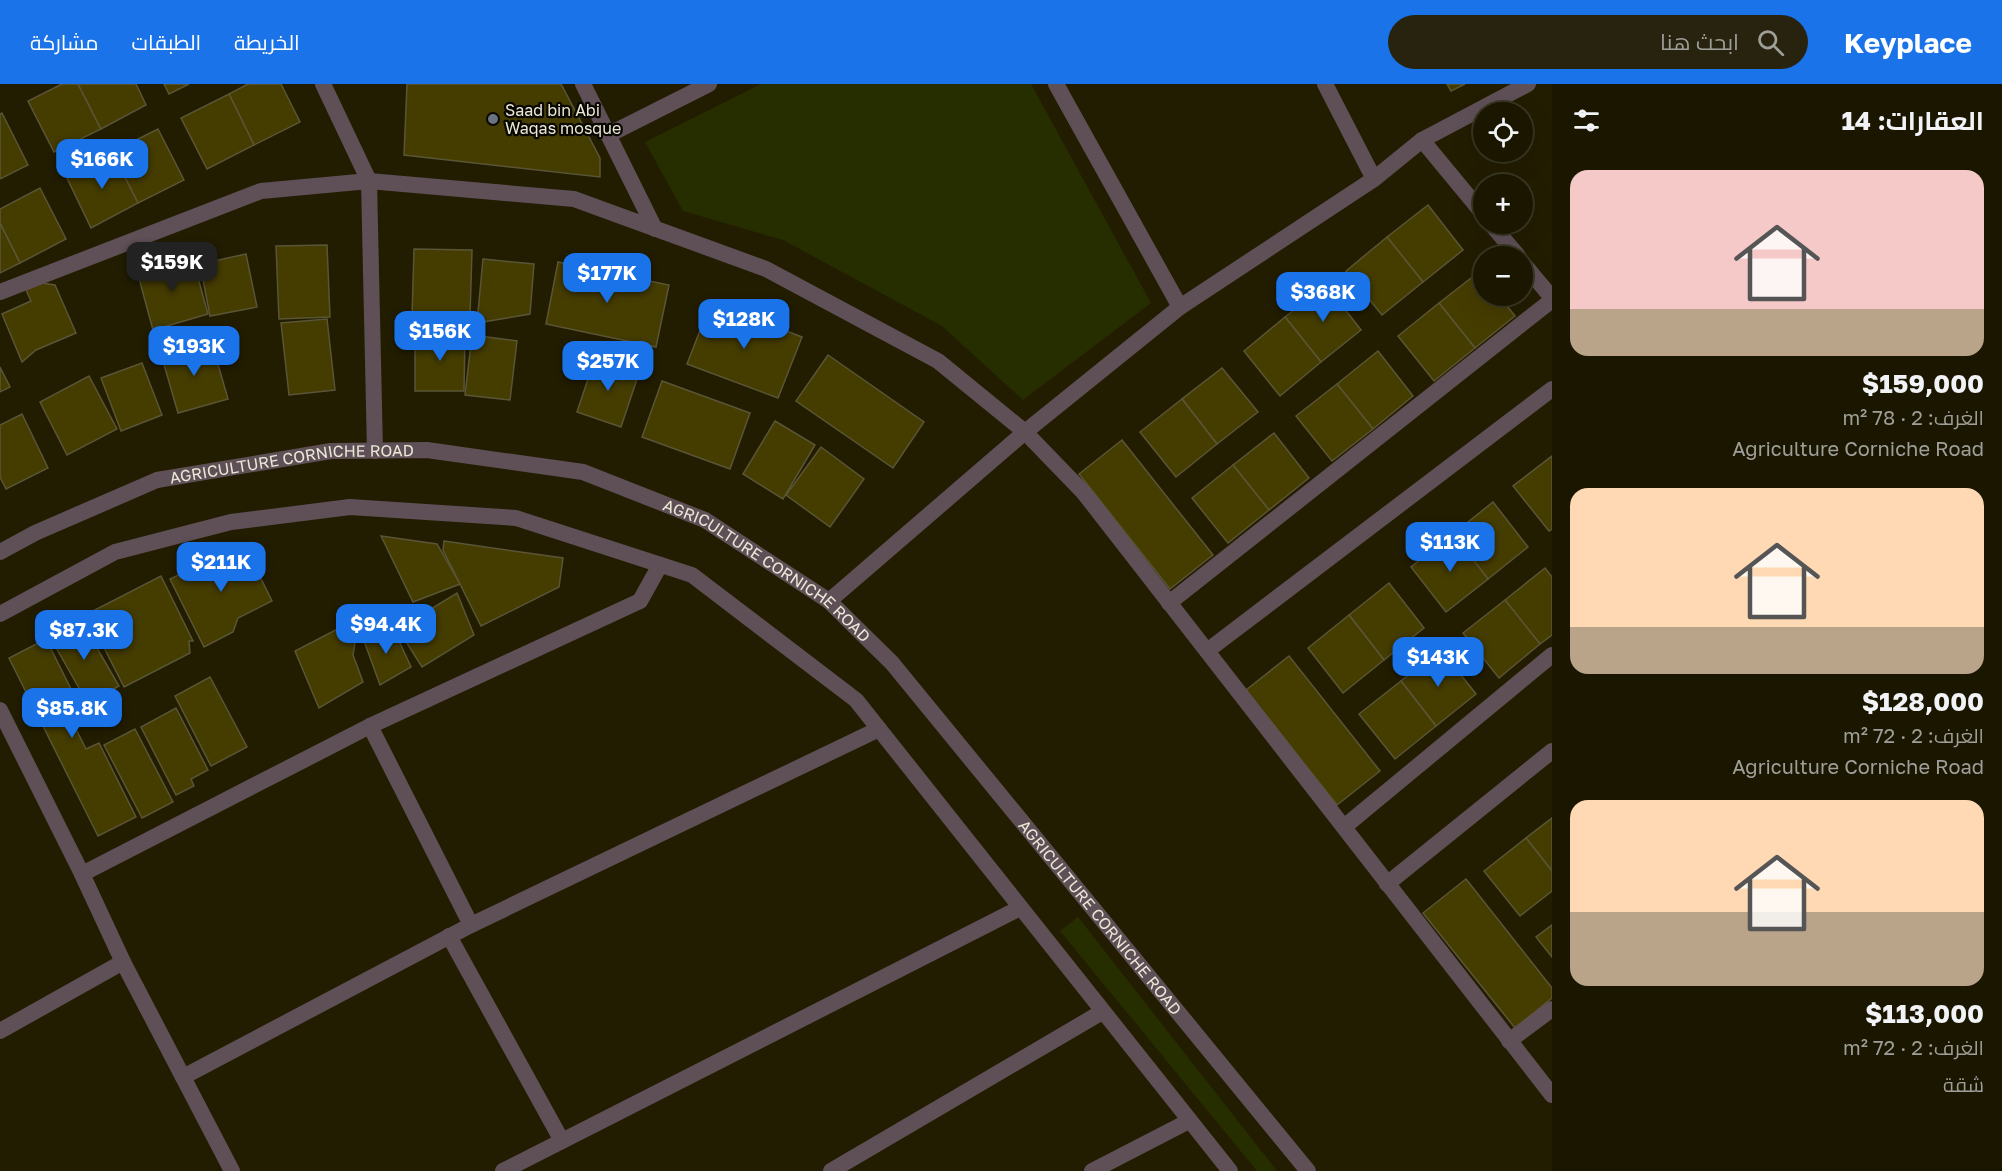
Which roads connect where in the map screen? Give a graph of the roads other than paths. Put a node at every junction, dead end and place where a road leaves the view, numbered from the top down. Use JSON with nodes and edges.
{"nodes":[{"id":1,"x":322,"y":84,"type":"edge"},
{"id":2,"x":582,"y":84,"type":"edge"},
{"id":3,"x":709,"y":84,"type":"edge"},
{"id":4,"x":1056,"y":84,"type":"edge"},
{"id":5,"x":1325,"y":84,"type":"edge"},
{"id":6,"x":1528,"y":84,"type":"edge"},
{"id":7,"x":608,"y":135,"type":"junction"},
{"id":8,"x":1422,"y":140,"type":"junction"},
{"id":9,"x":1374,"y":179,"type":"junction"},
{"id":10,"x":369,"y":181,"type":"junction"},
{"id":11,"x":1473,"y":202,"type":"edge"},
{"id":12,"x":655,"y":229,"type":"junction"},
{"id":13,"x":1499,"y":234,"type":"edge"},
{"id":14,"x":1510,"y":246,"type":"edge"},
{"id":15,"x":1533,"y":276,"type":"edge"},
{"id":16,"x":0,"y":292,"type":"edge"},
{"id":17,"x":1552,"y":299,"type":"edge"},
{"id":18,"x":1180,"y":306,"type":"junction"},
{"id":19,"x":1552,"y":389,"type":"edge"},
{"id":20,"x":1025,"y":432,"type":"junction"},
{"id":21,"x":375,"y":451,"type":"junction"},
{"id":22,"x":0,"y":552,"type":"edge"},
{"id":23,"x":660,"y":565,"type":"junction"},
{"id":24,"x":829,"y":601,"type":"junction"},
{"id":25,"x":1169,"y":603,"type":"junction"},
{"id":26,"x":0,"y":614,"type":"edge"},
{"id":27,"x":1207,"y":651,"type":"junction"},
{"id":28,"x":1552,"y":655,"type":"edge"},
{"id":29,"x":0,"y":710,"type":"edge"},
{"id":30,"x":370,"y":726,"type":"junction"},
{"id":31,"x":879,"y":729,"type":"junction"},
{"id":32,"x":1552,"y":751,"type":"edge"},
{"id":33,"x":1344,"y":827,"type":"junction"},
{"id":34,"x":82,"y":874,"type":"junction"},
{"id":35,"x":1387,"y":884,"type":"junction"},
{"id":36,"x":1020,"y":908,"type":"junction"},
{"id":37,"x":471,"y":925,"type":"junction"},
{"id":38,"x":449,"y":936,"type":"junction"},
{"id":39,"x":123,"y":962,"type":"junction"},
{"id":40,"x":1552,"y":1009,"type":"edge"},
{"id":41,"x":1102,"y":1012,"type":"junction"},
{"id":42,"x":0,"y":1031,"type":"edge"},
{"id":43,"x":1509,"y":1041,"type":"junction"},
{"id":44,"x":183,"y":1077,"type":"junction"},
{"id":45,"x":1552,"y":1095,"type":"edge"},
{"id":46,"x":1189,"y":1121,"type":"junction"},
{"id":47,"x":562,"y":1141,"type":"junction"},
{"id":48,"x":526,"y":1166,"type":"edge"},
{"id":49,"x":232,"y":1171,"type":"edge"},
{"id":50,"x":503,"y":1171,"type":"edge"},
{"id":51,"x":831,"y":1171,"type":"edge"},
{"id":52,"x":1092,"y":1171,"type":"edge"},
{"id":53,"x":1230,"y":1171,"type":"edge"},
{"id":54,"x":1308,"y":1171,"type":"edge"}],
"edges":[{"from":1,"to":10,"type":"street"},
{"from":2,"to":7,"type":"street"},
{"from":3,"to":7,"type":"street"},
{"from":4,"to":18,"type":"street"},
{"from":5,"to":9,"type":"street"},
{"from":6,"to":8,"type":"street"},
{"from":7,"to":12,"type":"street"},
{"from":8,"to":9,"type":"street"},
{"from":8,"to":11,"type":"street"},
{"from":9,"to":18,"type":"street"},
{"from":10,"to":12,"type":"street"},
{"from":10,"to":16,"type":"street"},
{"from":10,"to":21,"type":"street"},
{"from":12,"to":20,"type":"street"},
{"from":13,"to":14,"type":"street"},
{"from":15,"to":17,"type":"street"},
{"from":17,"to":25,"type":"street"},
{"from":18,"to":20,"type":"street"},
{"from":19,"to":27,"type":"street"},
{"from":20,"to":24,"type":"street"},
{"from":20,"to":25,"type":"street"},
{"from":21,"to":22,"type":"street","name":"AGRICULTURE CORNICHE ROAD"},
{"from":21,"to":24,"type":"street","name":"AGRICULTURE CORNICHE ROAD"},
{"from":23,"to":26,"type":"street"},
{"from":23,"to":30,"type":"street"},
{"from":23,"to":31,"type":"street"},
{"from":24,"to":54,"type":"street","name":"AGRICULTURE CORNICHE ROAD"},
{"from":25,"to":27,"type":"street"},
{"from":27,"to":33,"type":"street"},
{"from":28,"to":33,"type":"street"},
{"from":29,"to":34,"type":"street"},
{"from":30,"to":34,"type":"street"},
{"from":30,"to":37,"type":"street"},
{"from":31,"to":36,"type":"street"},
{"from":31,"to":37,"type":"street"},
{"from":32,"to":35,"type":"street"},
{"from":33,"to":35,"type":"street"},
{"from":34,"to":39,"type":"street"},
{"from":35,"to":43,"type":"street"},
{"from":36,"to":41,"type":"street"},
{"from":36,"to":47,"type":"street"},
{"from":37,"to":38,"type":"street"},
{"from":38,"to":44,"type":"street"},
{"from":38,"to":47,"type":"street"},
{"from":39,"to":42,"type":"street"},
{"from":39,"to":44,"type":"street"},
{"from":40,"to":43,"type":"street"},
{"from":41,"to":46,"type":"street"},
{"from":41,"to":51,"type":"street"},
{"from":43,"to":45,"type":"street"},
{"from":44,"to":49,"type":"street"},
{"from":46,"to":52,"type":"street"},
{"from":46,"to":53,"type":"street"},
{"from":47,"to":48,"type":"street"},
{"from":48,"to":50,"type":"street"}]}
